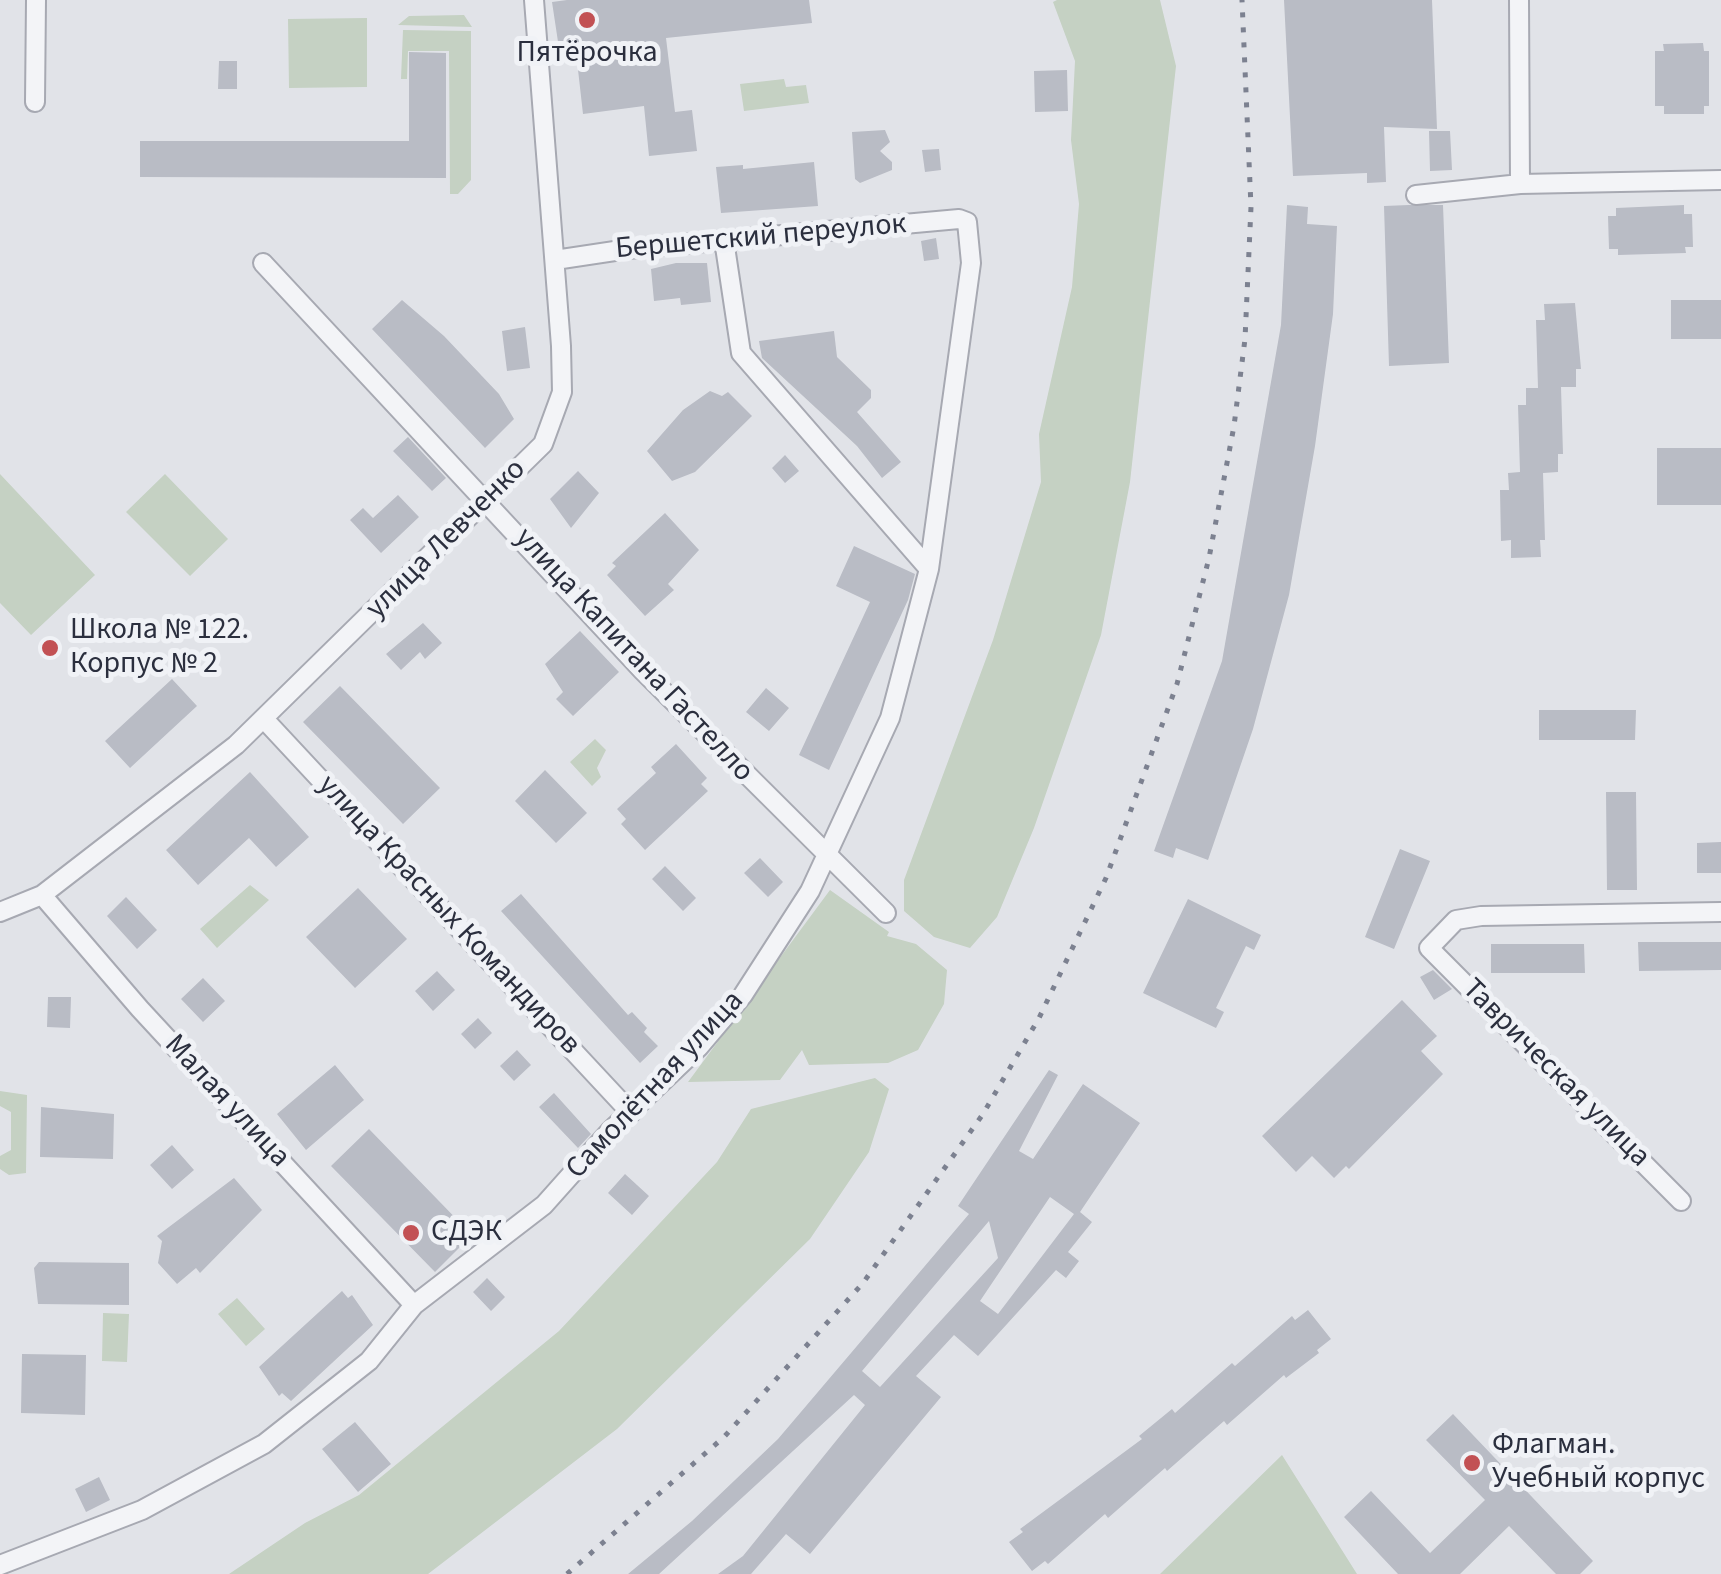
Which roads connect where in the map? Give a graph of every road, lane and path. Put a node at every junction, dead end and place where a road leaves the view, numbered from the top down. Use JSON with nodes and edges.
{"nodes":[{"id":1,"x":36,"y":0,"type":"edge"},
{"id":2,"x":534,"y":0,"type":"edge"},
{"id":3,"x":1519,"y":0,"type":"edge"},
{"id":4,"x":35,"y":102,"type":"dead end"},
{"id":5,"x":1721,"y":180,"type":"edge"},
{"id":6,"x":1520,"y":184,"type":"junction"},
{"id":7,"x":1416,"y":195,"type":"dead end"},
{"id":8,"x":967,"y":222,"type":"joint"},
{"id":9,"x":724,"y":240,"type":"junction"},
{"id":10,"x":556,"y":260,"type":"junction"},
{"id":11,"x":263,"y":263,"type":"dead end"},
{"id":12,"x":488,"y":500,"type":"junction"},
{"id":13,"x":929,"y":569,"type":"junction"},
{"id":14,"x":264,"y":719,"type":"junction"},
{"id":15,"x":826,"y":856,"type":"junction"},
{"id":16,"x":42,"y":895,"type":"junction"},
{"id":17,"x":0,"y":912,"type":"edge"},
{"id":18,"x":1721,"y":912,"type":"edge"},
{"id":19,"x":886,"y":913,"type":"dead end"},
{"id":20,"x":631,"y":1113,"type":"junction"},
{"id":21,"x":1681,"y":1201,"type":"dead end"},
{"id":22,"x":414,"y":1305,"type":"junction"},
{"id":23,"x":0,"y":1565,"type":"edge"}],
"edges":[{"from":1,"to":4,"type":"street"},
{"from":2,"to":10,"type":"street","name":"улица Левченко"},
{"from":3,"to":6,"type":"street"},
{"from":5,"to":6,"type":"street"},
{"from":6,"to":7,"type":"street"},
{"from":8,"to":9,"type":"street","name":"Бершетский переулок"},
{"from":8,"to":13,"type":"street","name":"Самолётная улица"},
{"from":9,"to":10,"type":"street","name":"Бершетский переулок"},
{"from":9,"to":13,"type":"street"},
{"from":10,"to":12,"type":"street","name":"улица Левченко"},
{"from":11,"to":12,"type":"street","name":"улица Капитана Гастелло"},
{"from":12,"to":14,"type":"street","name":"улица Левченко"},
{"from":12,"to":15,"type":"street","name":"улица Капитана Гастелло"},
{"from":13,"to":15,"type":"street","name":"Самолётная улица"},
{"from":14,"to":16,"type":"street","name":"улица Левченко"},
{"from":14,"to":20,"type":"street","name":"улица Красных Командиров"},
{"from":15,"to":19,"type":"street","name":"улица Капитана Гастелло"},
{"from":15,"to":20,"type":"street","name":"Самолётная улица"},
{"from":16,"to":17,"type":"street","name":"улица Левченко"},
{"from":16,"to":22,"type":"street","name":"Малая улица"},
{"from":18,"to":21,"type":"street","name":"Таврическая улица"},
{"from":20,"to":22,"type":"street","name":"Самолётная улица"},
{"from":22,"to":23,"type":"street","name":"Самолётная улица"}]}
